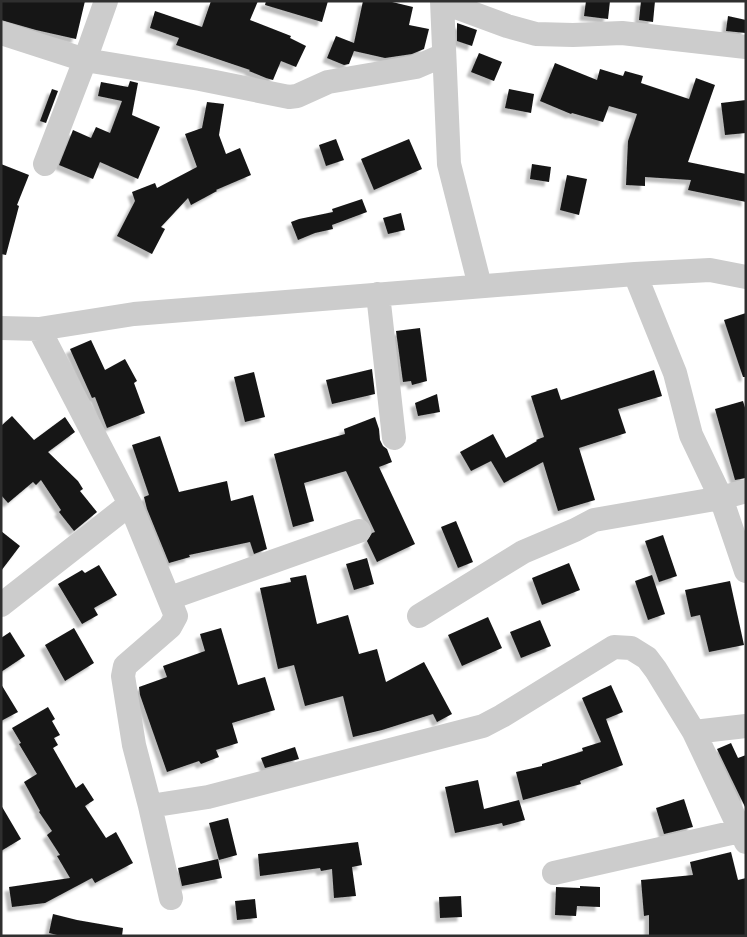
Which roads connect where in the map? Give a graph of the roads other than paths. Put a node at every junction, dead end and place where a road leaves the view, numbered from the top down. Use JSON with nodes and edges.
{"nodes":[{"id":1,"x":106,"y":1,"type":"edge"},
{"id":2,"x":442,"y":2,"type":"edge"},
{"id":3,"x":1,"y":33,"type":"edge"},
{"id":4,"x":746,"y":47,"type":"edge"},
{"id":5,"x":444,"y":55,"type":"junction"},
{"id":6,"x":85,"y":60,"type":"junction"},
{"id":7,"x":45,"y":164,"type":"dead end"},
{"id":8,"x":634,"y":274,"type":"junction"},
{"id":9,"x":746,"y":277,"type":"edge"},
{"id":10,"x":480,"y":286,"type":"junction"},
{"id":11,"x":378,"y":294,"type":"junction"},
{"id":12,"x":1,"y":328,"type":"edge"},
{"id":13,"x":39,"y":329,"type":"junction"},
{"id":14,"x":394,"y":438,"type":"dead end"},
{"id":15,"x":746,"y":492,"type":"edge"},
{"id":16,"x":721,"y":498,"type":"junction"},
{"id":17,"x":130,"y":504,"type":"junction"},
{"id":18,"x":359,"y":531,"type":"dead end"},
{"id":19,"x":746,"y":571,"type":"edge"},
{"id":20,"x":170,"y":598,"type":"junction"},
{"id":21,"x":1,"y":605,"type":"edge"},
{"id":22,"x":419,"y":616,"type":"dead end"},
{"id":23,"x":746,"y":726,"type":"edge"},
{"id":24,"x":694,"y":732,"type":"junction"},
{"id":25,"x":150,"y":806,"type":"junction"},
{"id":26,"x":743,"y":836,"type":"edge"},
{"id":27,"x":554,"y":873,"type":"dead end"},
{"id":28,"x":171,"y":898,"type":"dead end"}],
"edges":[{"from":1,"to":6,"type":"street"},
{"from":2,"to":4,"type":"street"},
{"from":2,"to":5,"type":"street"},
{"from":3,"to":6,"type":"street"},
{"from":5,"to":6,"type":"street"},
{"from":5,"to":10,"type":"street"},
{"from":6,"to":7,"type":"street"},
{"from":8,"to":9,"type":"street"},
{"from":8,"to":10,"type":"street"},
{"from":8,"to":16,"type":"street"},
{"from":10,"to":11,"type":"street"},
{"from":11,"to":13,"type":"street"},
{"from":11,"to":14,"type":"street"},
{"from":12,"to":13,"type":"street"},
{"from":13,"to":17,"type":"street"},
{"from":15,"to":16,"type":"street"},
{"from":16,"to":19,"type":"street"},
{"from":16,"to":22,"type":"street"},
{"from":17,"to":20,"type":"street"},
{"from":17,"to":21,"type":"street"},
{"from":18,"to":20,"type":"street"},
{"from":20,"to":25,"type":"street"},
{"from":23,"to":24,"type":"street"},
{"from":24,"to":25,"type":"street"},
{"from":24,"to":26,"type":"street"},
{"from":25,"to":28,"type":"street"},
{"from":26,"to":27,"type":"street"}]}
